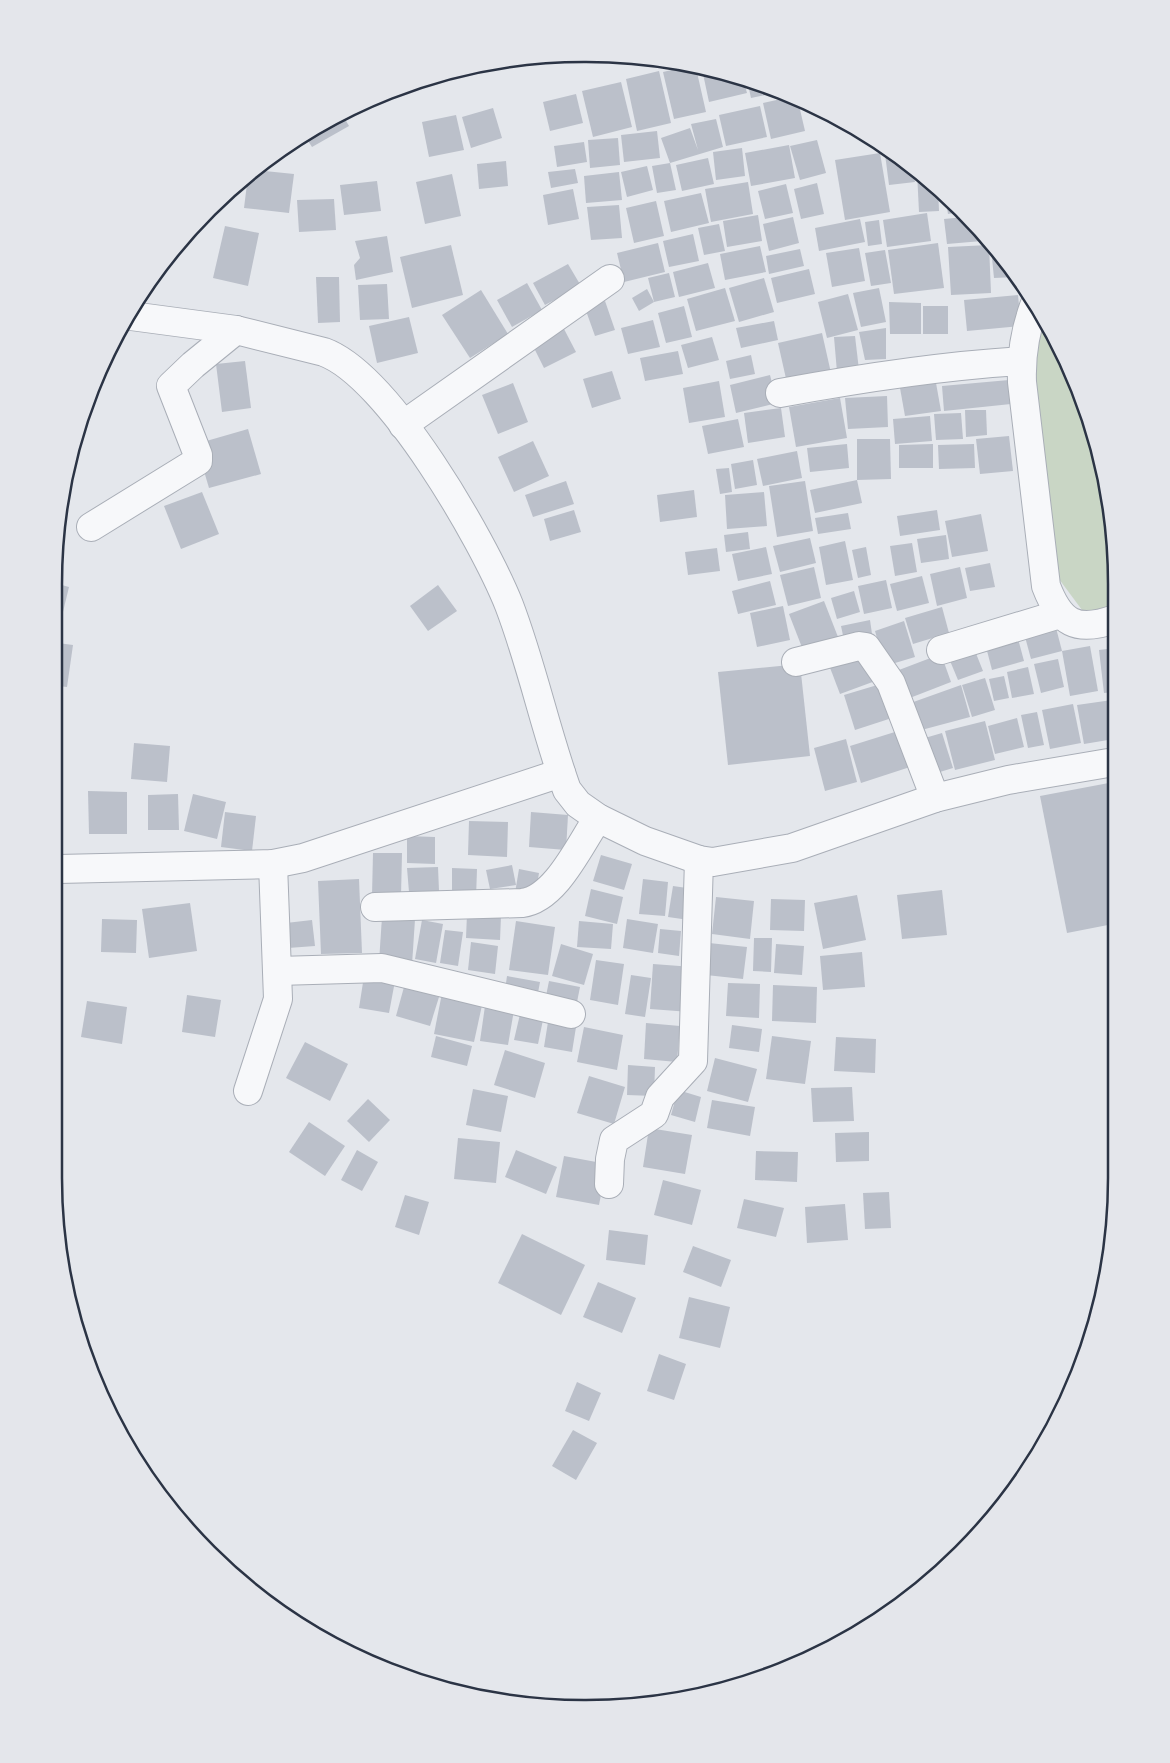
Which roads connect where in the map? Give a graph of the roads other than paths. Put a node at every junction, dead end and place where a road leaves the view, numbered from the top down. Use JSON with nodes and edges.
{"nodes":[{"id":1,"x":610,"y":279,"type":"dead end"},
{"id":2,"x":1031,"y":315,"type":"edge"},
{"id":3,"x":137,"y":317,"type":"edge"},
{"id":4,"x":236,"y":330,"type":"junction"},
{"id":5,"x":1021,"y":360,"type":"junction"},
{"id":6,"x":780,"y":393,"type":"dead end"},
{"id":7,"x":403,"y":425,"type":"junction"},
{"id":8,"x":91,"y":527,"type":"dead end"},
{"id":9,"x":1060,"y":614,"type":"junction"},
{"id":10,"x":1108,"y":621,"type":"edge"},
{"id":11,"x":941,"y":650,"type":"dead end"},
{"id":12,"x":796,"y":662,"type":"dead end"},
{"id":13,"x":1108,"y":763,"type":"edge"},
{"id":14,"x":561,"y":773,"type":"junction"},
{"id":15,"x":935,"y":798,"type":"junction"},
{"id":16,"x":598,"y":818,"type":"junction"},
{"id":17,"x":699,"y":860,"type":"junction"},
{"id":18,"x":273,"y":864,"type":"junction"},
{"id":19,"x":62,"y":869,"type":"edge"},
{"id":20,"x":375,"y":907,"type":"dead end"},
{"id":21,"x":278,"y":971,"type":"junction"},
{"id":22,"x":571,"y":1014,"type":"dead end"},
{"id":23,"x":248,"y":1091,"type":"dead end"},
{"id":24,"x":609,"y":1184,"type":"dead end"}],
"edges":[{"from":1,"to":7,"type":"street"},
{"from":2,"to":5,"type":"street"},
{"from":3,"to":4,"type":"street"},
{"from":4,"to":7,"type":"street"},
{"from":4,"to":8,"type":"street"},
{"from":5,"to":6,"type":"street"},
{"from":5,"to":9,"type":"street"},
{"from":7,"to":14,"type":"street"},
{"from":9,"to":10,"type":"street"},
{"from":9,"to":11,"type":"street"},
{"from":12,"to":15,"type":"street"},
{"from":13,"to":15,"type":"street"},
{"from":14,"to":16,"type":"street"},
{"from":14,"to":18,"type":"street"},
{"from":15,"to":17,"type":"street"},
{"from":16,"to":17,"type":"street"},
{"from":16,"to":20,"type":"street"},
{"from":17,"to":24,"type":"street"},
{"from":18,"to":19,"type":"street"},
{"from":18,"to":21,"type":"street"},
{"from":21,"to":22,"type":"street"},
{"from":21,"to":23,"type":"street"}]}
